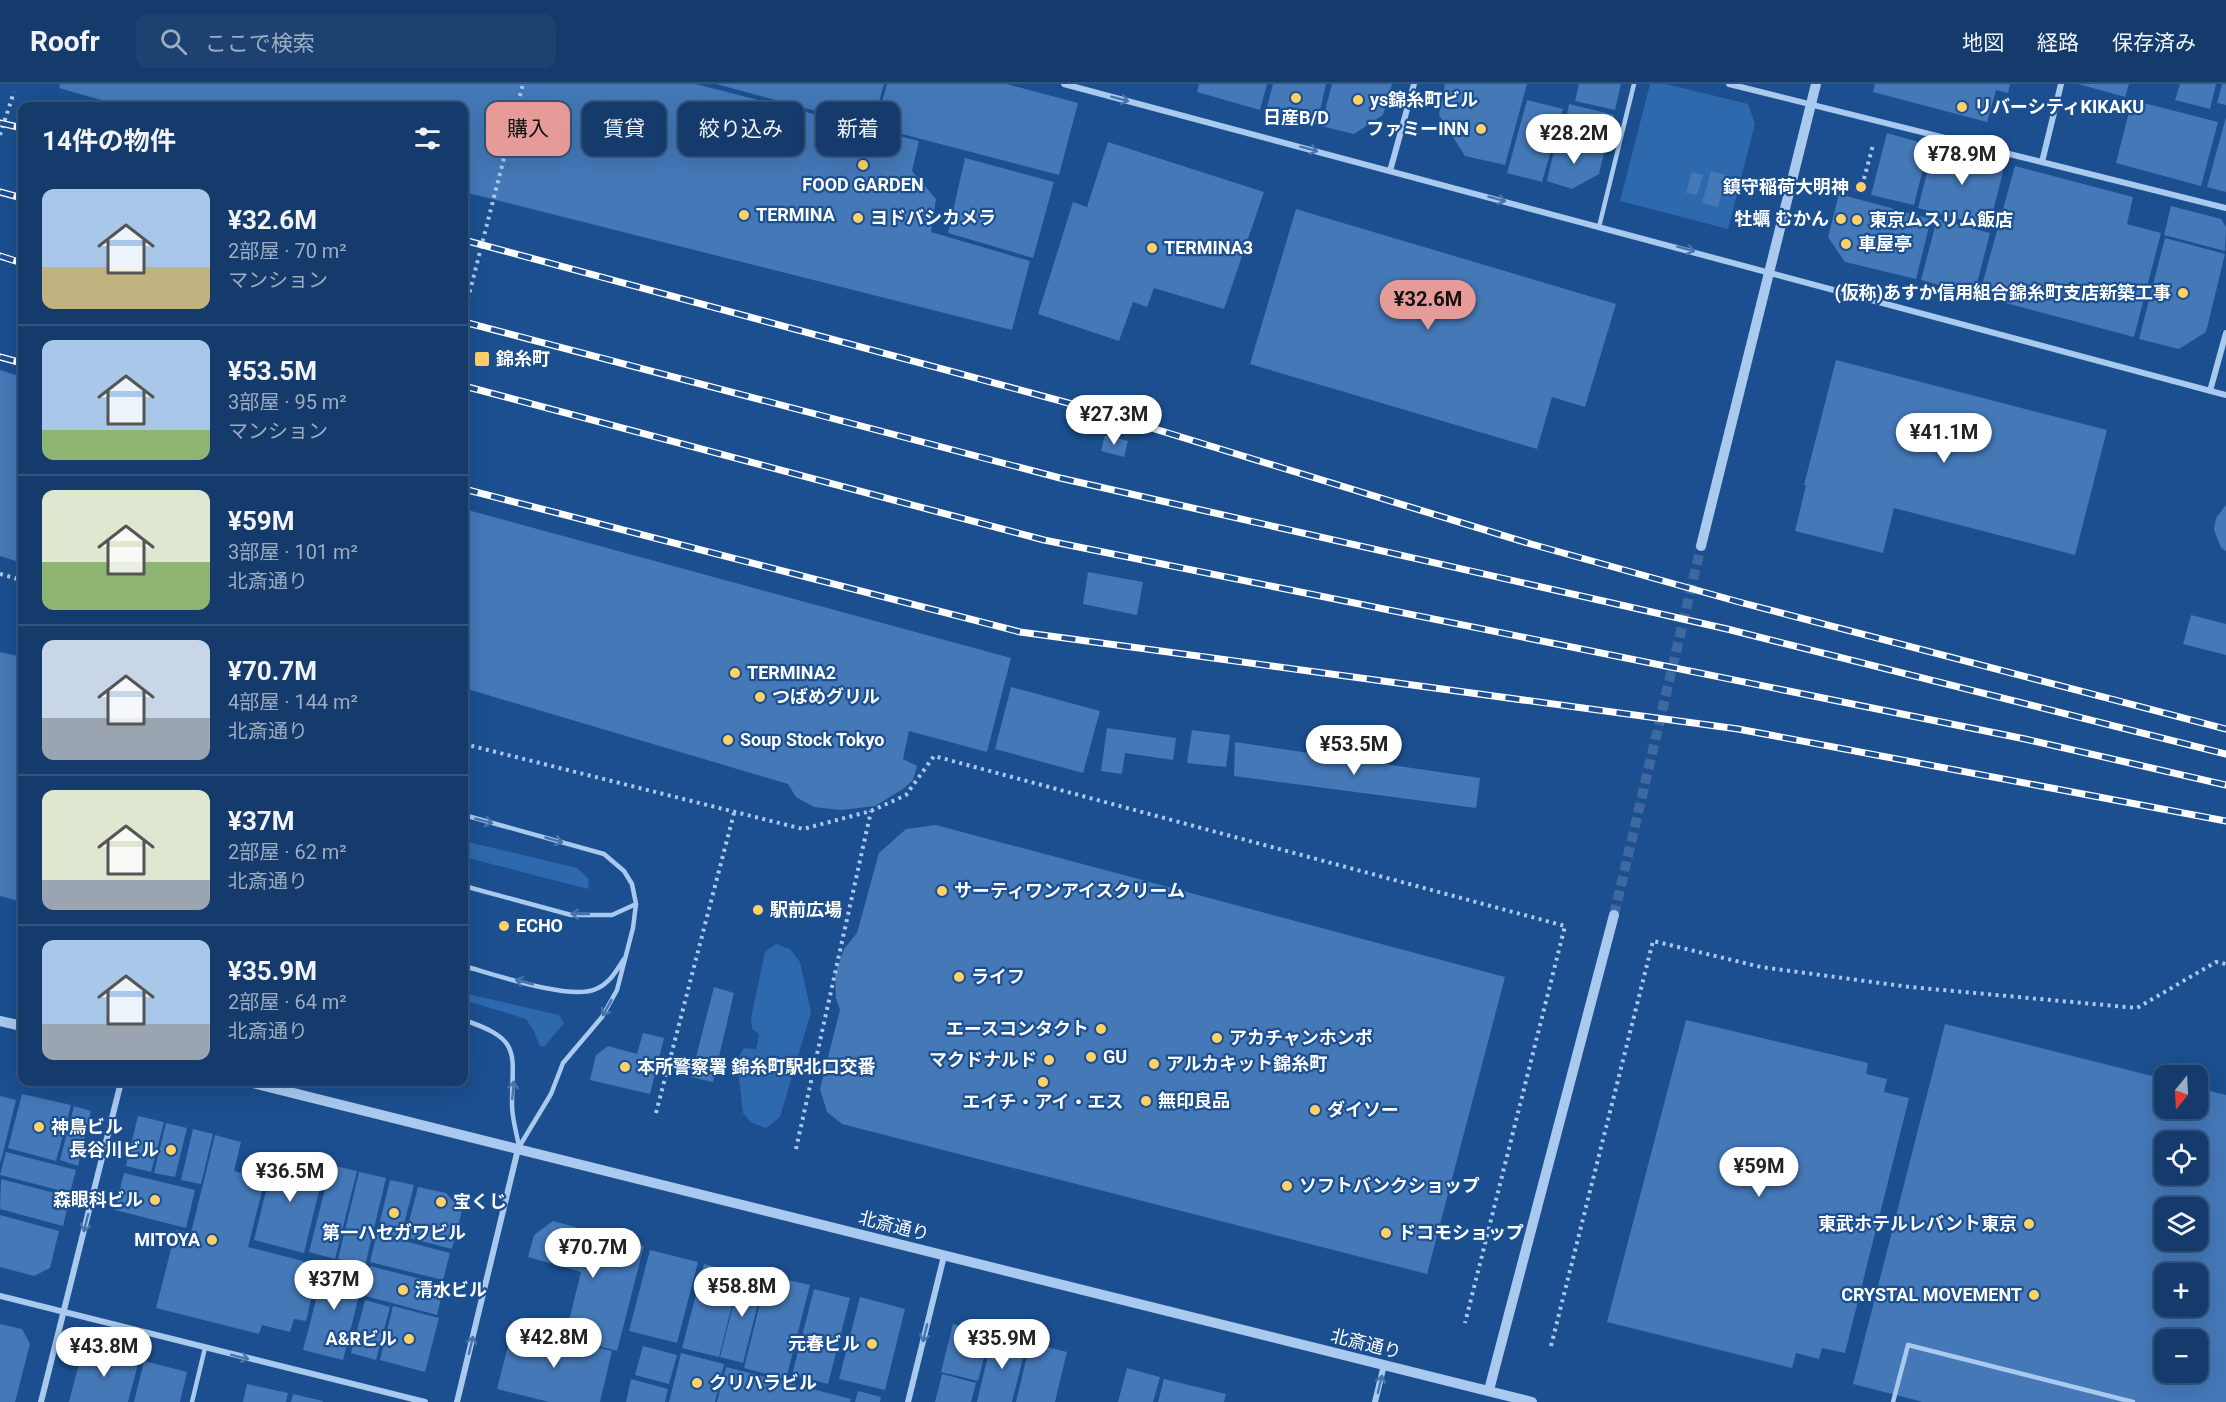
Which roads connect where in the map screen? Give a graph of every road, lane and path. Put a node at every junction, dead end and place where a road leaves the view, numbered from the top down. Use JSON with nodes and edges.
{"nodes":[{"id":1,"x":523,"y":84,"type":"edge"},
{"id":2,"x":1064,"y":84,"type":"edge"},
{"id":3,"x":1414,"y":84,"type":"edge"},
{"id":4,"x":1634,"y":84,"type":"edge"},
{"id":5,"x":1729,"y":84,"type":"edge"},
{"id":6,"x":1816,"y":84,"type":"edge"},
{"id":7,"x":2061,"y":84,"type":"edge"},
{"id":8,"x":14,"y":92,"type":"dead end"},
{"id":9,"x":1811,"y":105,"type":"junction"},
{"id":10,"x":1879,"y":122,"type":"junction"},
{"id":11,"x":0,"y":135,"type":"edge"},
{"id":12,"x":2042,"y":162,"type":"junction"},
{"id":13,"x":1390,"y":171,"type":"junction"},
{"id":14,"x":1864,"y":179,"type":"dead end"},
{"id":15,"x":2226,"y":208,"type":"edge"},
{"id":16,"x":1599,"y":226,"type":"junction"},
{"id":17,"x":1770,"y":271,"type":"junction"},
{"id":18,"x":468,"y":298,"type":"edge"},
{"id":19,"x":2226,"y":333,"type":"edge"},
{"id":20,"x":2210,"y":391,"type":"junction"},
{"id":21,"x":2226,"y":395,"type":"edge"},
{"id":22,"x":1701,"y":546,"type":"tunnel mouth"},
{"id":23,"x":0,"y":574,"type":"edge"},
{"id":24,"x":18,"y":579,"type":"edge"},
{"id":25,"x":468,"y":745,"type":"edge"},
{"id":26,"x":871,"y":811,"type":"junction"},
{"id":27,"x":734,"y":813,"type":"junction"},
{"id":28,"x":468,"y":816,"type":"edge"},
{"id":29,"x":468,"y":887,"type":"edge"},
{"id":30,"x":636,"y":904,"type":"junction"},
{"id":31,"x":1614,"y":915,"type":"tunnel mouth"},
{"id":32,"x":627,"y":954,"type":"junction"},
{"id":33,"x":2226,"y":964,"type":"edge"},
{"id":34,"x":468,"y":967,"type":"edge"},
{"id":35,"x":0,"y":1021,"type":"edge"},
{"id":36,"x":468,"y":1021,"type":"edge"},
{"id":37,"x":18,"y":1025,"type":"edge"},
{"id":38,"x":120,"y":1086,"type":"edge"},
{"id":39,"x":266,"y":1086,"type":"edge"},
{"id":40,"x":656,"y":1113,"type":"dead end"},
{"id":41,"x":519,"y":1147,"type":"junction"},
{"id":42,"x":796,"y":1149,"type":"dead end"},
{"id":43,"x":944,"y":1256,"type":"junction"},
{"id":44,"x":0,"y":1296,"type":"edge"},
{"id":45,"x":63,"y":1313,"type":"junction"},
{"id":46,"x":1465,"y":1323,"type":"dead end"},
{"id":47,"x":1551,"y":1346,"type":"dead end"},
{"id":48,"x":205,"y":1348,"type":"junction"},
{"id":49,"x":1384,"y":1365,"type":"junction"},
{"id":50,"x":1489,"y":1390,"type":"junction"},
{"id":51,"x":41,"y":1402,"type":"edge"},
{"id":52,"x":192,"y":1402,"type":"edge"},
{"id":53,"x":425,"y":1402,"type":"edge"},
{"id":54,"x":457,"y":1402,"type":"edge"},
{"id":55,"x":908,"y":1402,"type":"edge"},
{"id":56,"x":1375,"y":1402,"type":"edge"},
{"id":57,"x":1532,"y":1402,"type":"edge"},
{"id":58,"x":1893,"y":1402,"type":"edge"},
{"id":59,"x":2133,"y":1402,"type":"edge"}],
"edges":[{"from":1,"to":18,"type":"path"},
{"from":2,"to":13,"type":"street","one_way":true},
{"from":3,"to":13,"type":"street"},
{"from":4,"to":16,"type":"lane"},
{"from":5,"to":9,"type":"street"},
{"from":6,"to":9,"type":"street"},
{"from":7,"to":12,"type":"street"},
{"from":8,"to":11,"type":"path"},
{"from":9,"to":10,"type":"street"},
{"from":9,"to":17,"type":"street"},
{"from":10,"to":12,"type":"street"},
{"from":10,"to":14,"type":"path"},
{"from":12,"to":15,"type":"street"},
{"from":13,"to":16,"type":"street","one_way":true},
{"from":16,"to":17,"type":"street","one_way":true},
{"from":17,"to":20,"type":"street"},
{"from":17,"to":22,"type":"street"},
{"from":19,"to":20,"type":"street"},
{"from":20,"to":21,"type":"street"},
{"from":23,"to":24,"type":"path"},
{"from":25,"to":27,"type":"path"},
{"from":26,"to":27,"type":"path"},
{"from":26,"to":42,"type":"path"},
{"from":26,"to":46,"type":"path"},
{"from":27,"to":40,"type":"path"},
{"from":28,"to":30,"type":"lane","one_way":true},
{"from":30,"to":29,"type":"lane","one_way":true},
{"from":30,"to":32,"type":"lane"},
{"from":31,"to":50,"type":"street"},
{"from":32,"to":34,"type":"lane","one_way":true},
{"from":32,"to":41,"type":"lane","one_way":true},
{"from":33,"to":47,"type":"path"},
{"from":35,"to":37,"type":"street"},
{"from":41,"to":36,"type":"lane","one_way":true},
{"from":38,"to":45,"type":"street","one_way":true},
{"from":39,"to":41,"type":"street","name":"北斎通り"},
{"from":41,"to":43,"type":"street","name":"北斎通り"},
{"from":54,"to":41,"type":"street","one_way":true},
{"from":43,"to":49,"type":"street","name":"北斎通り"},
{"from":43,"to":55,"type":"street","one_way":true},
{"from":44,"to":45,"type":"street"},
{"from":45,"to":48,"type":"street"},
{"from":45,"to":51,"type":"street"},
{"from":48,"to":52,"type":"lane"},
{"from":48,"to":53,"type":"street","one_way":true},
{"from":49,"to":50,"type":"street","name":"北斎通り"},
{"from":56,"to":49,"type":"street","one_way":true},
{"from":50,"to":57,"type":"street","name":"北斎通り"},
{"from":58,"to":59,"type":"lane"}]}
